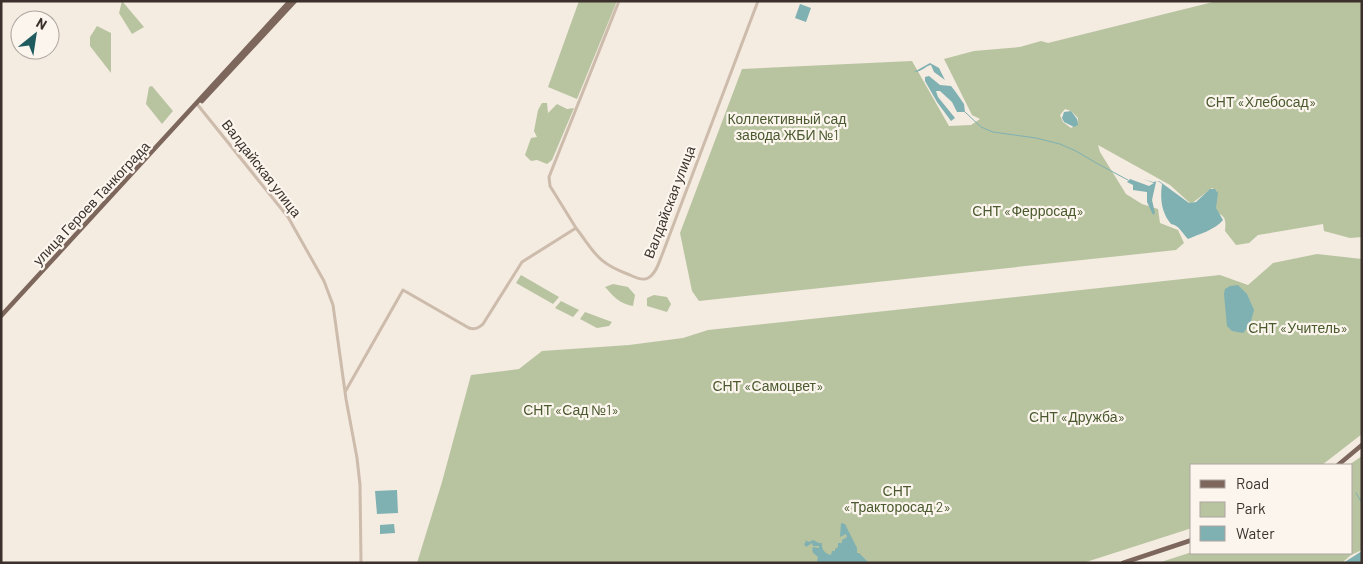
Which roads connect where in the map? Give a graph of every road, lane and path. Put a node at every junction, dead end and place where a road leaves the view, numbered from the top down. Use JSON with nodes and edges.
{"nodes":[{"id":1,"x":290,"y":1,"type":"edge"},
{"id":2,"x":295,"y":1,"type":"edge"},
{"id":3,"x":619,"y":1,"type":"edge"},
{"id":4,"x":758,"y":1,"type":"edge"},
{"id":5,"x":197,"y":104,"type":"junction"},
{"id":6,"x":576,"y":228,"type":"junction"},
{"id":7,"x":1,"y":316,"type":"edge"},
{"id":8,"x":345,"y":392,"type":"junction"},
{"id":9,"x":1362,"y":445,"type":"edge"},
{"id":10,"x":1339,"y":464,"type":"edge"},
{"id":11,"x":1190,"y":541,"type":"edge"},
{"id":12,"x":361,"y":563,"type":"edge"},
{"id":13,"x":1123,"y":563,"type":"edge"}],
"edges":[{"from":1,"to":5,"type":"main road","name":"улица Героев Танкограда"},
{"from":2,"to":5,"type":"main road","name":"улица Героев Танкограда"},
{"from":3,"to":6,"type":"street","name":"Валдайская улица"},
{"from":4,"to":6,"type":"street","name":"Валдайская улица"},
{"from":5,"to":7,"type":"main road","name":"улица Героев Танкограда"},
{"from":5,"to":8,"type":"street","name":"Валдайская улица"},
{"from":6,"to":8,"type":"street"},
{"from":8,"to":12,"type":"street","name":"Валдайская улица"},
{"from":9,"to":10,"type":"main road"},
{"from":11,"to":13,"type":"main road"}]}
